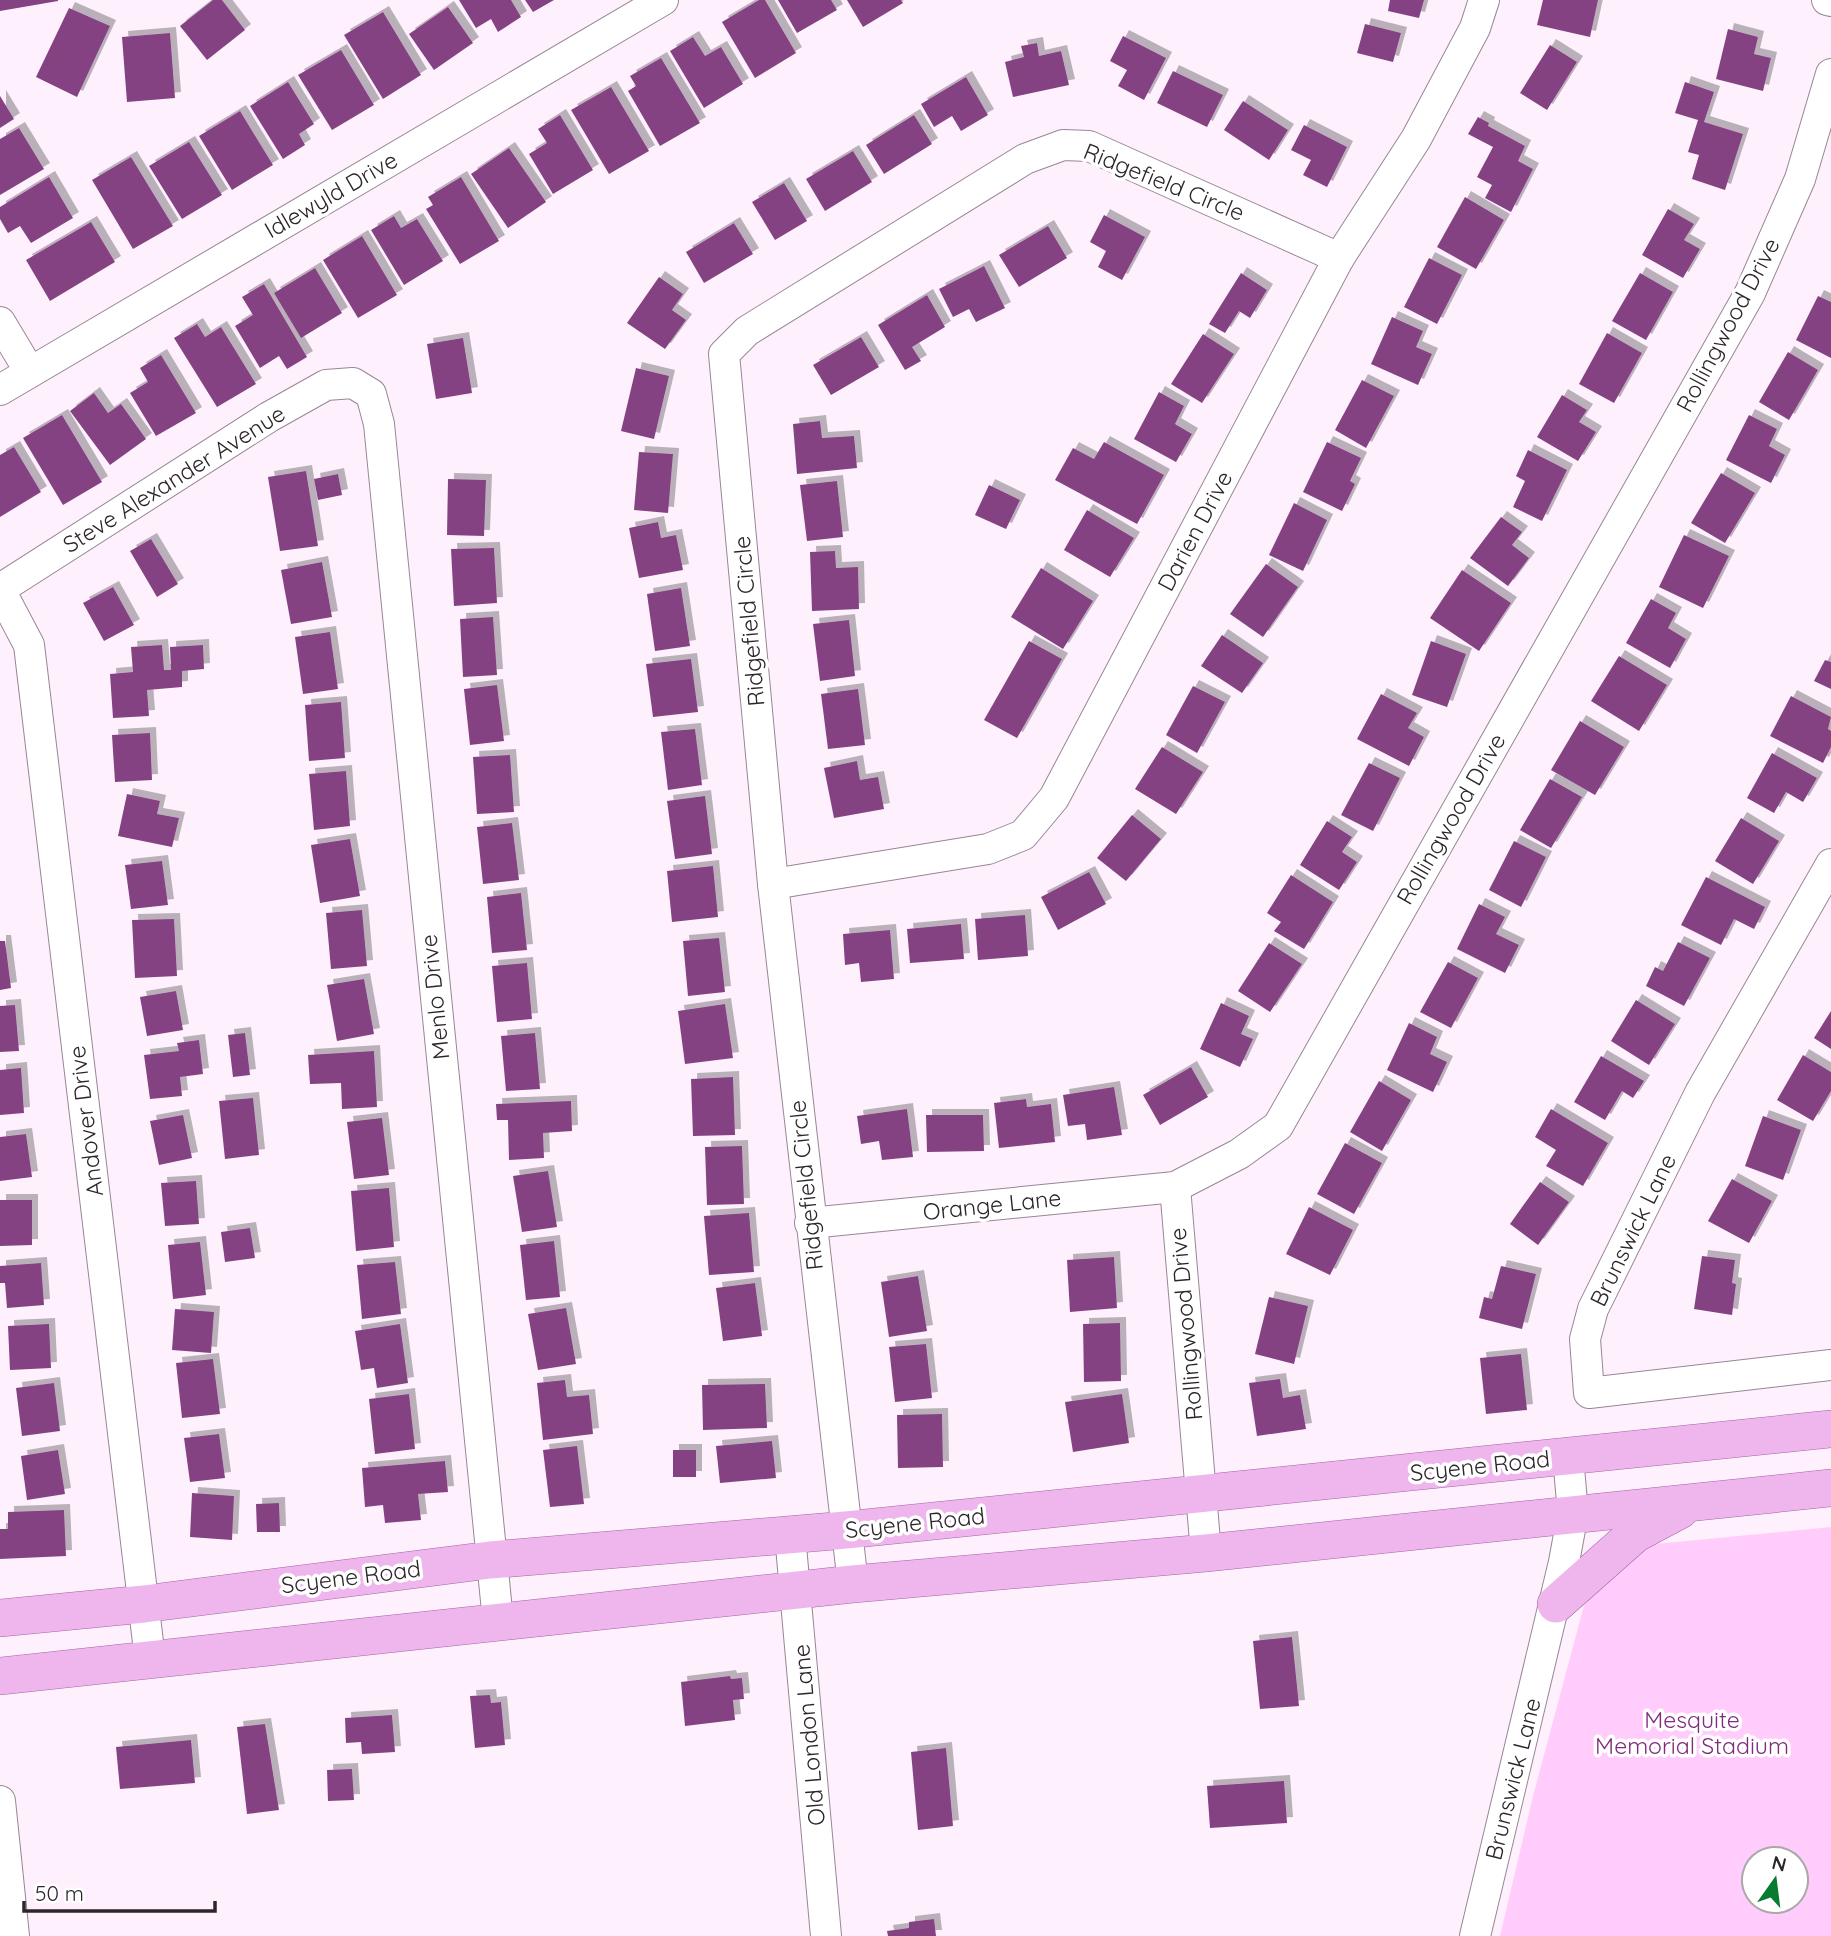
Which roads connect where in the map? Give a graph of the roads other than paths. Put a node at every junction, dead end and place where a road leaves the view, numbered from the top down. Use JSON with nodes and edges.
{"nodes":[{"id":1,"x":663,"y":0,"type":"edge"},
{"id":2,"x":1484,"y":0,"type":"edge"},
{"id":3,"x":1831,"y":74,"type":"edge"},
{"id":4,"x":1339,"y":258,"type":"junction"},
{"id":5,"x":0,"y":322,"type":"edge"},
{"id":6,"x":30,"y":372,"type":"junction"},
{"id":7,"x":353,"y":383,"type":"joint"},
{"id":8,"x":0,"y":390,"type":"edge"},
{"id":9,"x":0,"y":589,"type":"edge"},
{"id":10,"x":1831,"y":864,"type":"edge"},
{"id":11,"x":773,"y":884,"type":"junction"},
{"id":12,"x":1175,"y":1187,"type":"junction"},
{"id":13,"x":810,"y":1223,"type":"junction"},
{"id":14,"x":1831,"y":1365,"type":"edge"},
{"id":15,"x":1831,"y":1429,"type":"edge"},
{"id":16,"x":1568,"y":1457,"type":"junction"},
{"id":17,"x":1831,"y":1488,"type":"edge"},
{"id":18,"x":1200,"y":1495,"type":"junction"},
{"id":19,"x":1694,"y":1503,"type":"junction"},
{"id":20,"x":1573,"y":1514,"type":"junction"},
{"id":21,"x":846,"y":1530,"type":"junction"},
{"id":22,"x":790,"y":1535,"type":"junction"},
{"id":23,"x":1206,"y":1553,"type":"junction"},
{"id":24,"x":490,"y":1560,"type":"junction"},
{"id":25,"x":853,"y":1584,"type":"junction"},
{"id":26,"x":797,"y":1590,"type":"junction"},
{"id":27,"x":144,"y":1604,"type":"junction"},
{"id":28,"x":1556,"y":1604,"type":"junction"},
{"id":29,"x":0,"y":1618,"type":"edge"},
{"id":30,"x":498,"y":1621,"type":"junction"},
{"id":31,"x":150,"y":1659,"type":"junction"},
{"id":32,"x":0,"y":1676,"type":"edge"},
{"id":33,"x":0,"y":1801,"type":"edge"},
{"id":34,"x":13,"y":1936,"type":"edge"},
{"id":35,"x":825,"y":1936,"type":"edge"},
{"id":36,"x":1475,"y":1936,"type":"edge"}],
"edges":[{"from":1,"to":6,"type":"street","name":"Idlewyld Drive"},
{"from":2,"to":4,"type":"street","name":"Darien Drive"},
{"from":3,"to":12,"type":"street","name":"Rollingwood Drive"},
{"from":4,"to":11,"type":"street","name":"Darien Drive"},
{"from":4,"to":11,"type":"street","name":"Ridgefield Circle"},
{"from":5,"to":6,"type":"street"},
{"from":6,"to":8,"type":"street","name":"Idlewyld Drive"},
{"from":7,"to":9,"type":"street","name":"Steve Alexander Avenue"},
{"from":7,"to":24,"type":"street","name":"Menlo Drive"},
{"from":9,"to":27,"type":"street","name":"Andover Drive"},
{"from":10,"to":14,"type":"street","name":"Brunswick Lane"},
{"from":11,"to":13,"type":"street","name":"Ridgefield Circle"},
{"from":12,"to":13,"type":"street","name":"Orange Lane"},
{"from":12,"to":18,"type":"street","name":"Rollingwood Drive"},
{"from":13,"to":21,"type":"street","name":"Ridgefield Circle"},
{"from":15,"to":16,"type":"main road","name":"Scyene Road"},
{"from":16,"to":18,"type":"main road","name":"Scyene Road"},
{"from":16,"to":20,"type":"street","name":"Brunswick Lane"},
{"from":17,"to":19,"type":"main road"},
{"from":18,"to":21,"type":"main road","name":"Scyene Road"},
{"from":18,"to":23,"type":"street","name":"Rollingwood Drive"},
{"from":19,"to":20,"type":"main road"},
{"from":19,"to":28,"type":"main road"},
{"from":20,"to":23,"type":"main road"},
{"from":20,"to":28,"type":"street","name":"Brunswick Lane"},
{"from":21,"to":22,"type":"main road","name":"Scyene Road"},
{"from":21,"to":25,"type":"street","name":"Ridgefield Circle"},
{"from":22,"to":24,"type":"main road","name":"Scyene Road"},
{"from":22,"to":26,"type":"street","name":"Old London Lane"},
{"from":23,"to":25,"type":"main road"},
{"from":24,"to":27,"type":"main road","name":"Scyene Road"},
{"from":24,"to":30,"type":"street","name":"Menlo Drive"},
{"from":25,"to":26,"type":"main road"},
{"from":26,"to":30,"type":"main road"},
{"from":26,"to":35,"type":"street","name":"Old London Lane"},
{"from":27,"to":29,"type":"main road","name":"Scyene Road"},
{"from":27,"to":31,"type":"street","name":"Andover Drive"},
{"from":28,"to":36,"type":"street","name":"Brunswick Lane"},
{"from":30,"to":31,"type":"main road"},
{"from":31,"to":32,"type":"main road"},
{"from":33,"to":34,"type":"street"}]}
